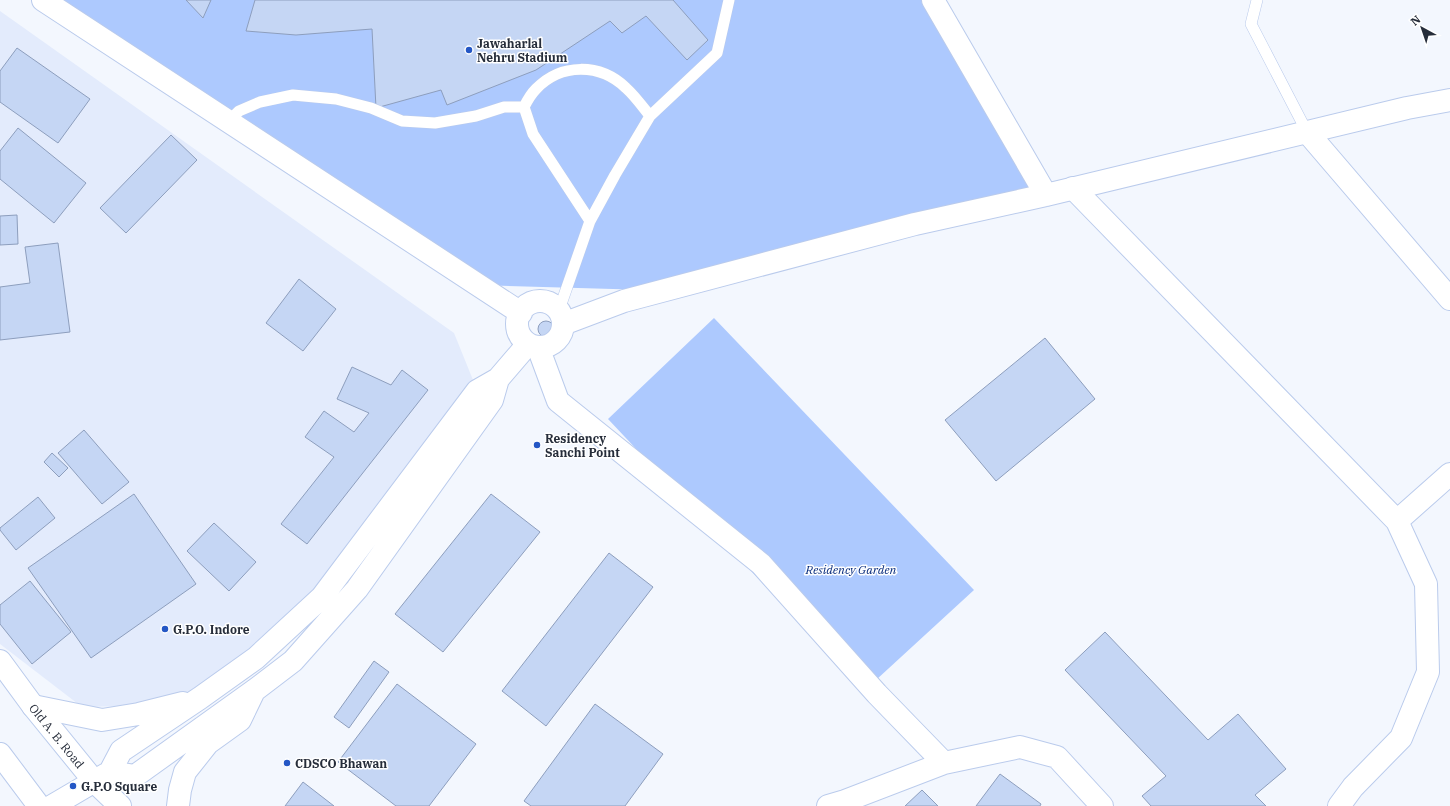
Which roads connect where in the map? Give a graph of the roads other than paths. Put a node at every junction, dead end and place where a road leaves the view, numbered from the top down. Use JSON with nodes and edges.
{"nodes":[{"id":1,"x":44,"y":0,"type":"edge"},
{"id":2,"x":729,"y":0,"type":"edge"},
{"id":3,"x":933,"y":0,"type":"edge"},
{"id":4,"x":1257,"y":0,"type":"edge"},
{"id":5,"x":1450,"y":100,"type":"edge"},
{"id":6,"x":524,"y":107,"type":"junction"},
{"id":7,"x":650,"y":116,"type":"junction"},
{"id":8,"x":228,"y":122,"type":"junction"},
{"id":9,"x":1307,"y":132,"type":"junction"},
{"id":10,"x":1073,"y":188,"type":"junction"},
{"id":11,"x":1046,"y":195,"type":"junction"},
{"id":12,"x":590,"y":222,"type":"junction"},
{"id":13,"x":1450,"y":299,"type":"edge"},
{"id":14,"x":521,"y":313,"type":"junction"},
{"id":15,"x":561,"y":317,"type":"junction"},
{"id":16,"x":533,"y":346,"type":"junction"},
{"id":17,"x":498,"y":379,"type":"junction"},
{"id":18,"x":1450,"y":474,"type":"edge"},
{"id":19,"x":1397,"y":521,"type":"junction"},
{"id":20,"x":0,"y":661,"type":"edge"},
{"id":21,"x":255,"y":690,"type":"junction"},
{"id":22,"x":200,"y":698,"type":"junction"},
{"id":23,"x":33,"y":706,"type":"junction"},
{"id":24,"x":0,"y":754,"type":"edge"},
{"id":25,"x":944,"y":763,"type":"junction"},
{"id":26,"x":102,"y":777,"type":"junction"},
{"id":27,"x":39,"y":806,"type":"edge"},
{"id":28,"x":52,"y":806,"type":"edge"},
{"id":29,"x":120,"y":806,"type":"edge"},
{"id":30,"x":178,"y":806,"type":"edge"},
{"id":31,"x":828,"y":806,"type":"edge"},
{"id":32,"x":1102,"y":806,"type":"edge"},
{"id":33,"x":1339,"y":806,"type":"edge"}],
"edges":[{"from":1,"to":8,"type":"street"},
{"from":2,"to":7,"type":"lane"},
{"from":3,"to":11,"type":"street"},
{"from":4,"to":9,"type":"lane"},
{"from":5,"to":9,"type":"street"},
{"from":6,"to":7,"type":"lane"},
{"from":6,"to":8,"type":"lane"},
{"from":6,"to":12,"type":"lane"},
{"from":7,"to":12,"type":"lane"},
{"from":8,"to":14,"type":"street"},
{"from":9,"to":10,"type":"street"},
{"from":9,"to":13,"type":"street"},
{"from":10,"to":11,"type":"street"},
{"from":10,"to":19,"type":"street"},
{"from":11,"to":15,"type":"street"},
{"from":12,"to":15,"type":"lane"},
{"from":14,"to":15,"type":"street"},
{"from":14,"to":16,"type":"street"},
{"from":15,"to":16,"type":"street"},
{"from":16,"to":17,"type":"street"},
{"from":16,"to":25,"type":"street"},
{"from":17,"to":21,"type":"street"},
{"from":17,"to":22,"type":"street"},
{"from":18,"to":19,"type":"street"},
{"from":19,"to":33,"type":"street"},
{"from":20,"to":23,"type":"street","name":"Old A. B. Road"},
{"from":21,"to":26,"type":"street"},
{"from":21,"to":30,"type":"street"},
{"from":22,"to":23,"type":"street"},
{"from":22,"to":26,"type":"street"},
{"from":23,"to":26,"type":"street","name":"Old A. B. Road"},
{"from":24,"to":27,"type":"street"},
{"from":25,"to":31,"type":"street"},
{"from":25,"to":32,"type":"street"},
{"from":26,"to":28,"type":"street"},
{"from":26,"to":29,"type":"street","name":"Old A. B. Road"}]}
